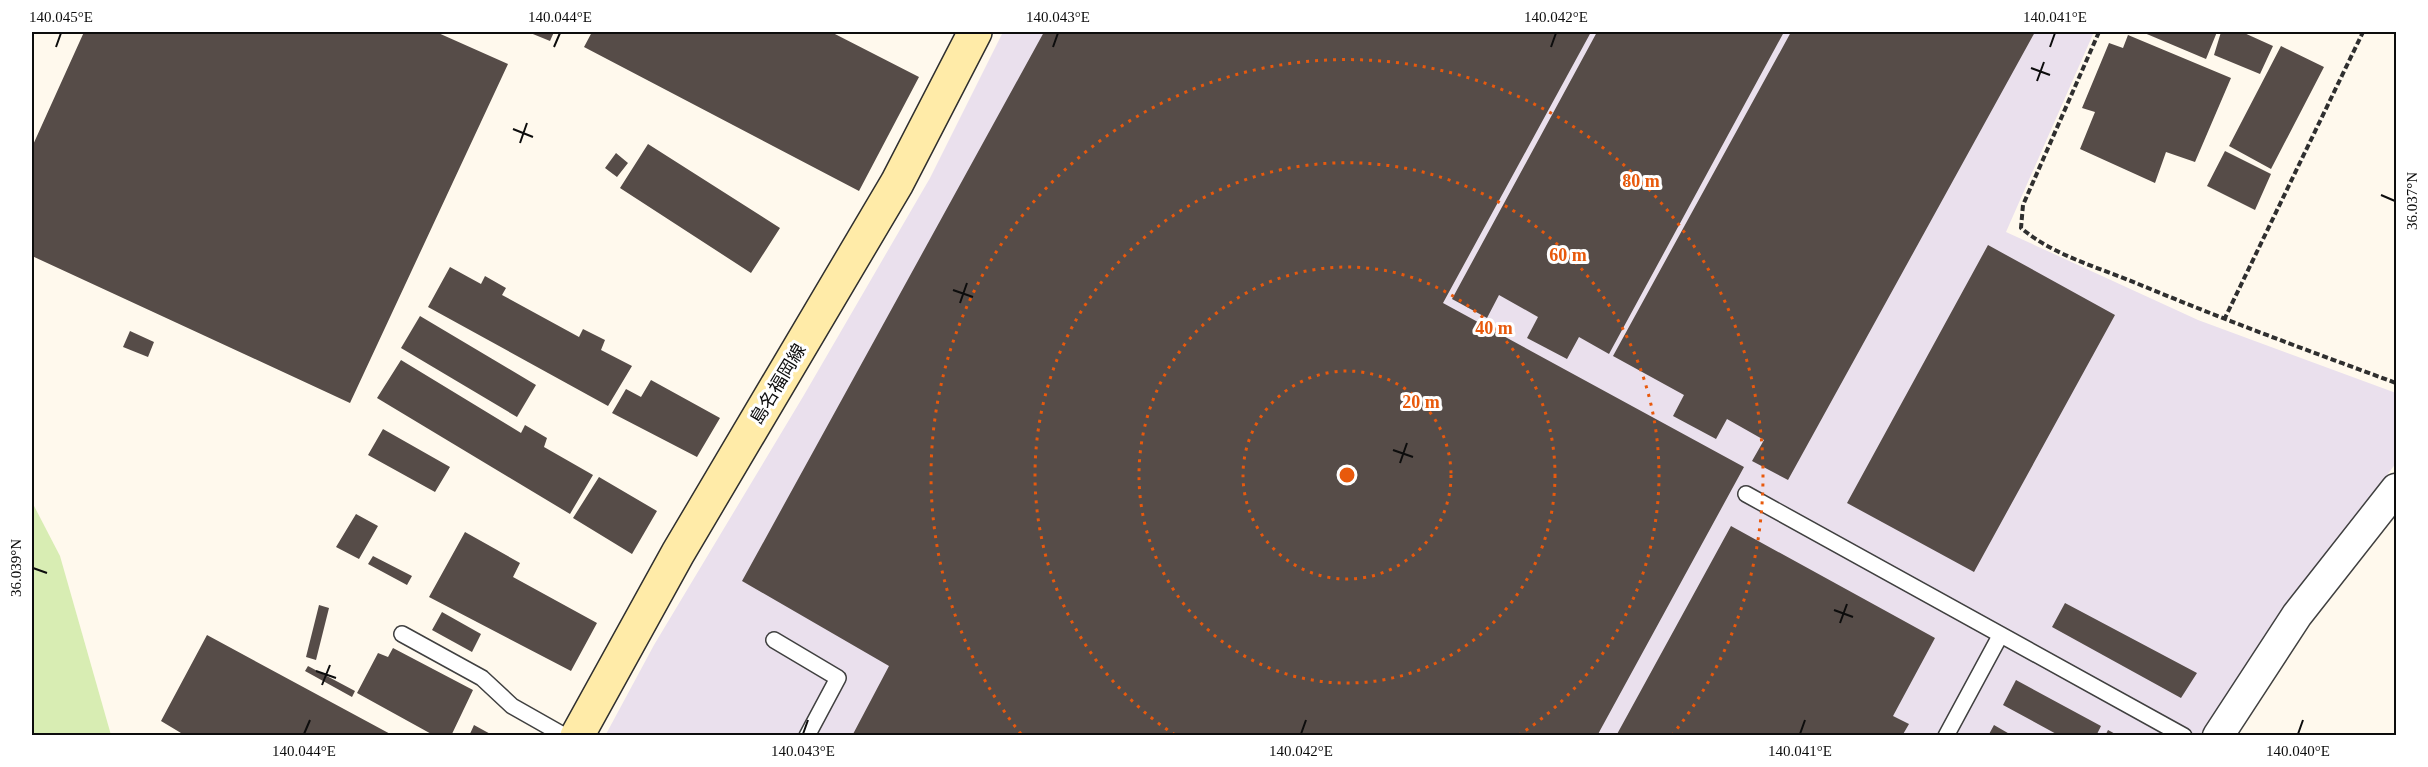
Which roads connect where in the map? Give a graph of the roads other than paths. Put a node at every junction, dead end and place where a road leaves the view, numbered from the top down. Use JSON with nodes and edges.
{"nodes":[{"id":1,"x":975,"y":32,"type":"edge"},
{"id":2,"x":2397,"y":489,"type":"edge"},
{"id":3,"x":1746,"y":494,"type":"dead end"},
{"id":4,"x":402,"y":634,"type":"dead end"},
{"id":5,"x":2000,"y":636,"type":"junction"},
{"id":6,"x":774,"y":640,"type":"dead end"},
{"id":7,"x":565,"y":735,"type":"edge"},
{"id":8,"x":577,"y":735,"type":"edge"},
{"id":9,"x":807,"y":735,"type":"edge"},
{"id":10,"x":1946,"y":735,"type":"edge"},
{"id":11,"x":2184,"y":735,"type":"edge"},
{"id":12,"x":2218,"y":735,"type":"edge"}],
"edges":[{"from":1,"to":8,"type":"main road","name":"島名福岡線"},
{"from":2,"to":12,"type":"street"},
{"from":3,"to":5,"type":"lane"},
{"from":4,"to":7,"type":"lane"},
{"from":5,"to":10,"type":"lane"},
{"from":5,"to":11,"type":"lane"},
{"from":6,"to":9,"type":"lane"}]}
